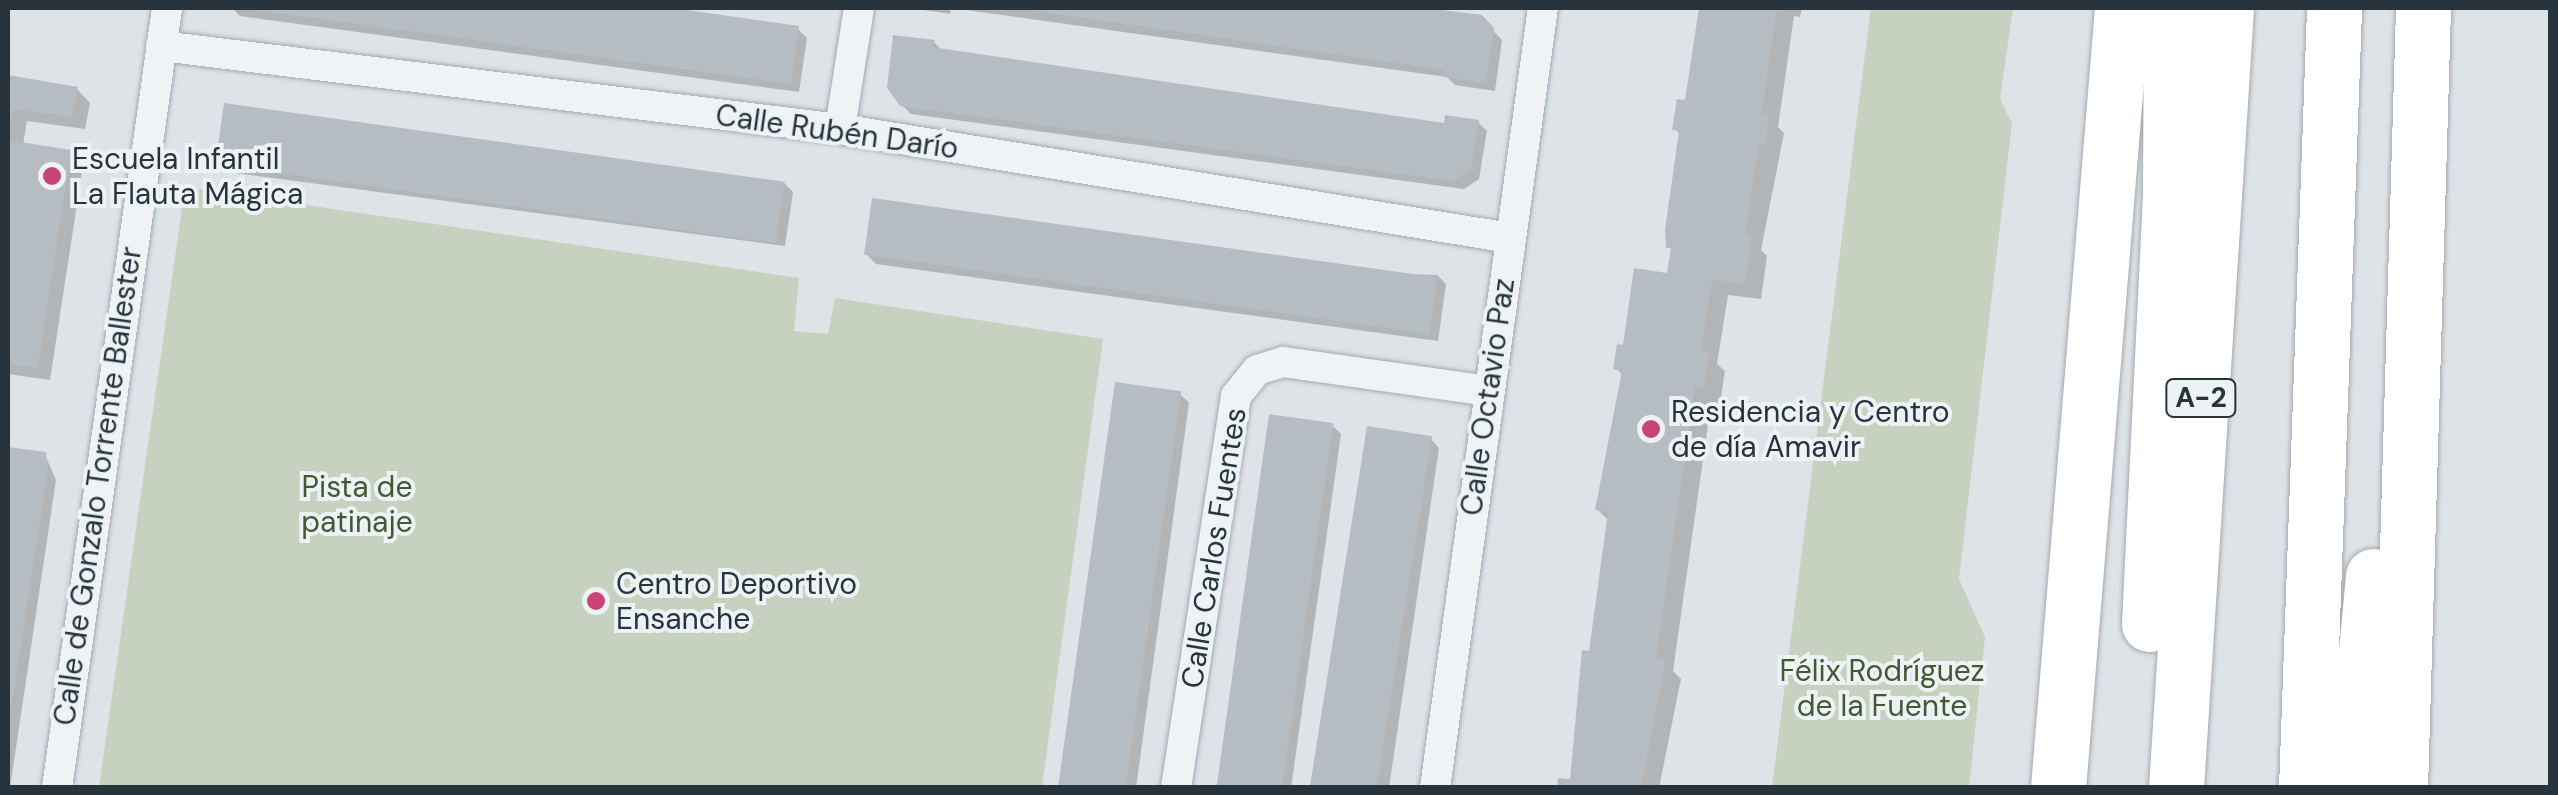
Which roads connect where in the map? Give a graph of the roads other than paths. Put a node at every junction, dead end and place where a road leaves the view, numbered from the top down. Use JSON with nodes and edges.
{"nodes":[{"id":1,"x":167,"y":8,"type":"edge"},
{"id":2,"x":858,"y":8,"type":"edge"},
{"id":3,"x":1543,"y":8,"type":"edge"},
{"id":4,"x":2122,"y":8,"type":"edge"},
{"id":5,"x":2172,"y":8,"type":"edge"},
{"id":6,"x":2226,"y":8,"type":"edge"},
{"id":7,"x":2334,"y":8,"type":"edge"},
{"id":8,"x":2423,"y":8,"type":"edge"},
{"id":9,"x":161,"y":46,"type":"junction"},
{"id":10,"x":2421,"y":69,"type":"junction"},
{"id":11,"x":840,"y":129,"type":"junction"},
{"id":12,"x":1510,"y":238,"type":"junction"},
{"id":13,"x":1489,"y":391,"type":"junction"},
{"id":14,"x":57,"y":788,"type":"edge"},
{"id":15,"x":1176,"y":788,"type":"edge"},
{"id":16,"x":1434,"y":788,"type":"edge"},
{"id":17,"x":2058,"y":788,"type":"edge"},
{"id":18,"x":2142,"y":788,"type":"edge"},
{"id":19,"x":2176,"y":788,"type":"edge"},
{"id":20,"x":2306,"y":788,"type":"edge"},
{"id":21,"x":2353,"y":788,"type":"edge"},
{"id":22,"x":2400,"y":788,"type":"edge"}],
"edges":[{"from":1,"to":9,"type":"street","name":"Calle de Gonzalo Torrente Ballester"},
{"from":2,"to":11,"type":"street"},
{"from":3,"to":12,"type":"street","name":"Calle Octavio Paz"},
{"from":4,"to":17,"type":"highway"},
{"from":5,"to":18,"type":"highway"},
{"from":6,"to":19,"type":"highway","number":"A-2"},
{"from":7,"to":20,"type":"highway"},
{"from":8,"to":10,"type":"highway"},
{"from":9,"to":11,"type":"street","name":"Calle Rubén Darío"},
{"from":9,"to":14,"type":"street","name":"Calle de Gonzalo Torrente Ballester"},
{"from":10,"to":21,"type":"highway"},
{"from":10,"to":22,"type":"highway"},
{"from":11,"to":12,"type":"street","name":"Calle Rubén Darío"},
{"from":12,"to":13,"type":"street","name":"Calle Octavio Paz"},
{"from":13,"to":15,"type":"street","name":"Calle Carlos Fuentes"},
{"from":13,"to":16,"type":"street","name":"Calle Octavio Paz"}]}
